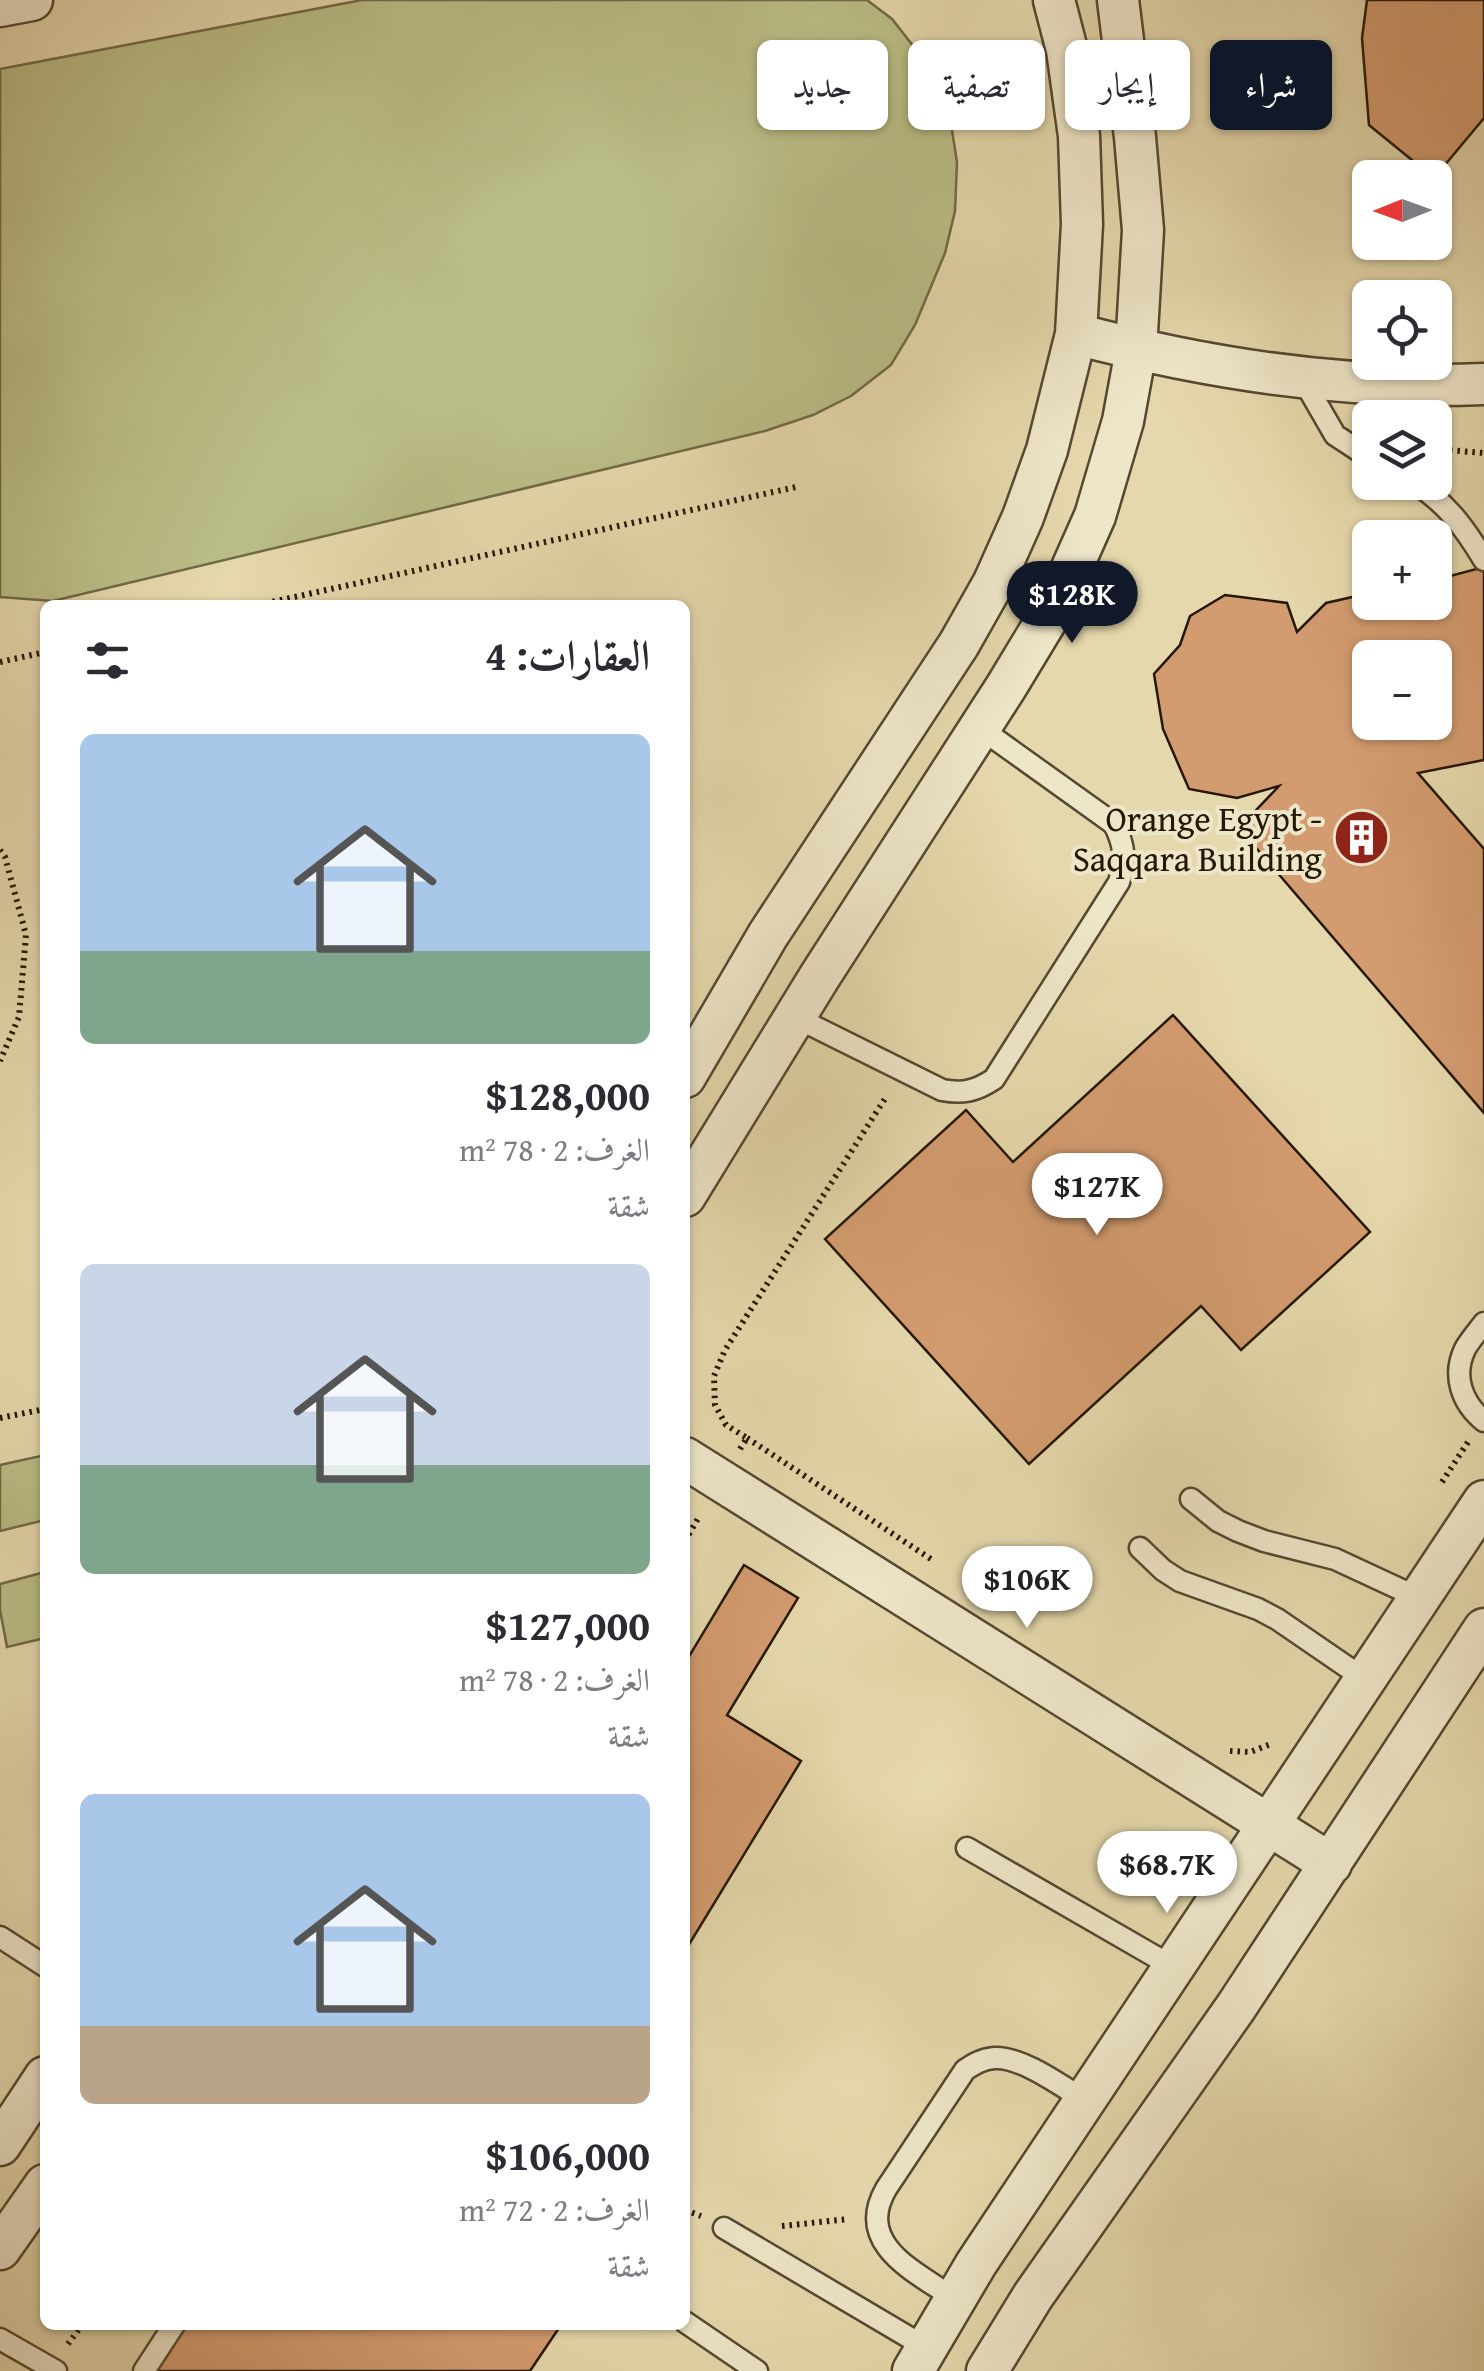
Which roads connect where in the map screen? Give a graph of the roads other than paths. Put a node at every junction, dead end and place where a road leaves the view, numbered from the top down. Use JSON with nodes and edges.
{"nodes":[{"id":1,"x":32,"y":0,"type":"edge"},
{"id":2,"x":1054,"y":0,"type":"edge"},
{"id":3,"x":1118,"y":0,"type":"edge"},
{"id":4,"x":0,"y":6,"type":"edge"},
{"id":5,"x":1076,"y":334,"type":"junction"},
{"id":6,"x":1136,"y":350,"type":"junction"},
{"id":7,"x":1302,"y":378,"type":"junction"},
{"id":8,"x":1484,"y":384,"type":"edge"},
{"id":9,"x":1352,"y":447,"type":"edge"},
{"id":10,"x":1437,"y":500,"type":"edge"},
{"id":11,"x":1484,"y":560,"type":"edge"},
{"id":12,"x":980,"y":728,"type":"junction"},
{"id":13,"x":795,"y":1017,"type":"junction"},
{"id":14,"x":690,"y":1068,"type":"edge"},
{"id":15,"x":690,"y":1188,"type":"edge"},
{"id":16,"x":1484,"y":1323,"type":"edge"},
{"id":17,"x":1484,"y":1421,"type":"edge"},
{"id":18,"x":690,"y":1461,"type":"edge"},
{"id":19,"x":1191,"y":1500,"type":"dead end"},
{"id":20,"x":1484,"y":1501,"type":"edge"},
{"id":21,"x":1140,"y":1548,"type":"dead end"},
{"id":22,"x":1420,"y":1598,"type":"junction"},
{"id":23,"x":1484,"y":1630,"type":"edge"},
{"id":24,"x":1366,"y":1680,"type":"junction"},
{"id":25,"x":1269,"y":1825,"type":"junction"},
{"id":26,"x":967,"y":1848,"type":"dead end"},
{"id":27,"x":1331,"y":1864,"type":"junction"},
{"id":28,"x":0,"y":1937,"type":"edge"},
{"id":29,"x":40,"y":1963,"type":"edge"},
{"id":30,"x":1175,"y":1968,"type":"junction"},
{"id":31,"x":40,"y":2085,"type":"edge"},
{"id":32,"x":1086,"y":2101,"type":"junction"},
{"id":33,"x":0,"y":2145,"type":"edge"},
{"id":34,"x":40,"y":2191,"type":"edge"},
{"id":35,"x":724,"y":2228,"type":"dead end"},
{"id":36,"x":0,"y":2250,"type":"edge"},
{"id":37,"x":955,"y":2299,"type":"junction"},
{"id":38,"x":690,"y":2325,"type":"edge"},
{"id":39,"x":171,"y":2330,"type":"edge"},
{"id":40,"x":0,"y":2338,"type":"edge"},
{"id":41,"x":920,"y":2360,"type":"edge"},
{"id":42,"x":56,"y":2371,"type":"edge"},
{"id":43,"x":144,"y":2371,"type":"edge"},
{"id":44,"x":758,"y":2371,"type":"edge"},
{"id":45,"x":987,"y":2371,"type":"edge"}],
"edges":[{"from":1,"to":4,"type":"street"},
{"from":2,"to":5,"type":"street"},
{"from":3,"to":6,"type":"street"},
{"from":5,"to":6,"type":"street"},
{"from":5,"to":14,"type":"street"},
{"from":6,"to":7,"type":"street"},
{"from":6,"to":12,"type":"street"},
{"from":7,"to":8,"type":"street"},
{"from":7,"to":9,"type":"lane"},
{"from":10,"to":11,"type":"lane"},
{"from":12,"to":13,"type":"street"},
{"from":12,"to":13,"type":"lane"},
{"from":13,"to":15,"type":"street"},
{"from":16,"to":17,"type":"lane"},
{"from":18,"to":25,"type":"street"},
{"from":19,"to":22,"type":"lane"},
{"from":20,"to":22,"type":"street"},
{"from":21,"to":24,"type":"lane"},
{"from":22,"to":24,"type":"street"},
{"from":23,"to":27,"type":"street"},
{"from":24,"to":25,"type":"street"},
{"from":25,"to":27,"type":"street"},
{"from":25,"to":30,"type":"street"},
{"from":26,"to":30,"type":"lane"},
{"from":27,"to":45,"type":"street"},
{"from":28,"to":29,"type":"lane"},
{"from":30,"to":32,"type":"street"},
{"from":31,"to":33,"type":"street"},
{"from":32,"to":37,"type":"street"},
{"from":32,"to":37,"type":"lane"},
{"from":34,"to":36,"type":"street"},
{"from":35,"to":41,"type":"lane"},
{"from":37,"to":41,"type":"street"},
{"from":38,"to":44,"type":"lane"},
{"from":39,"to":43,"type":"lane"},
{"from":40,"to":42,"type":"lane"}]}
